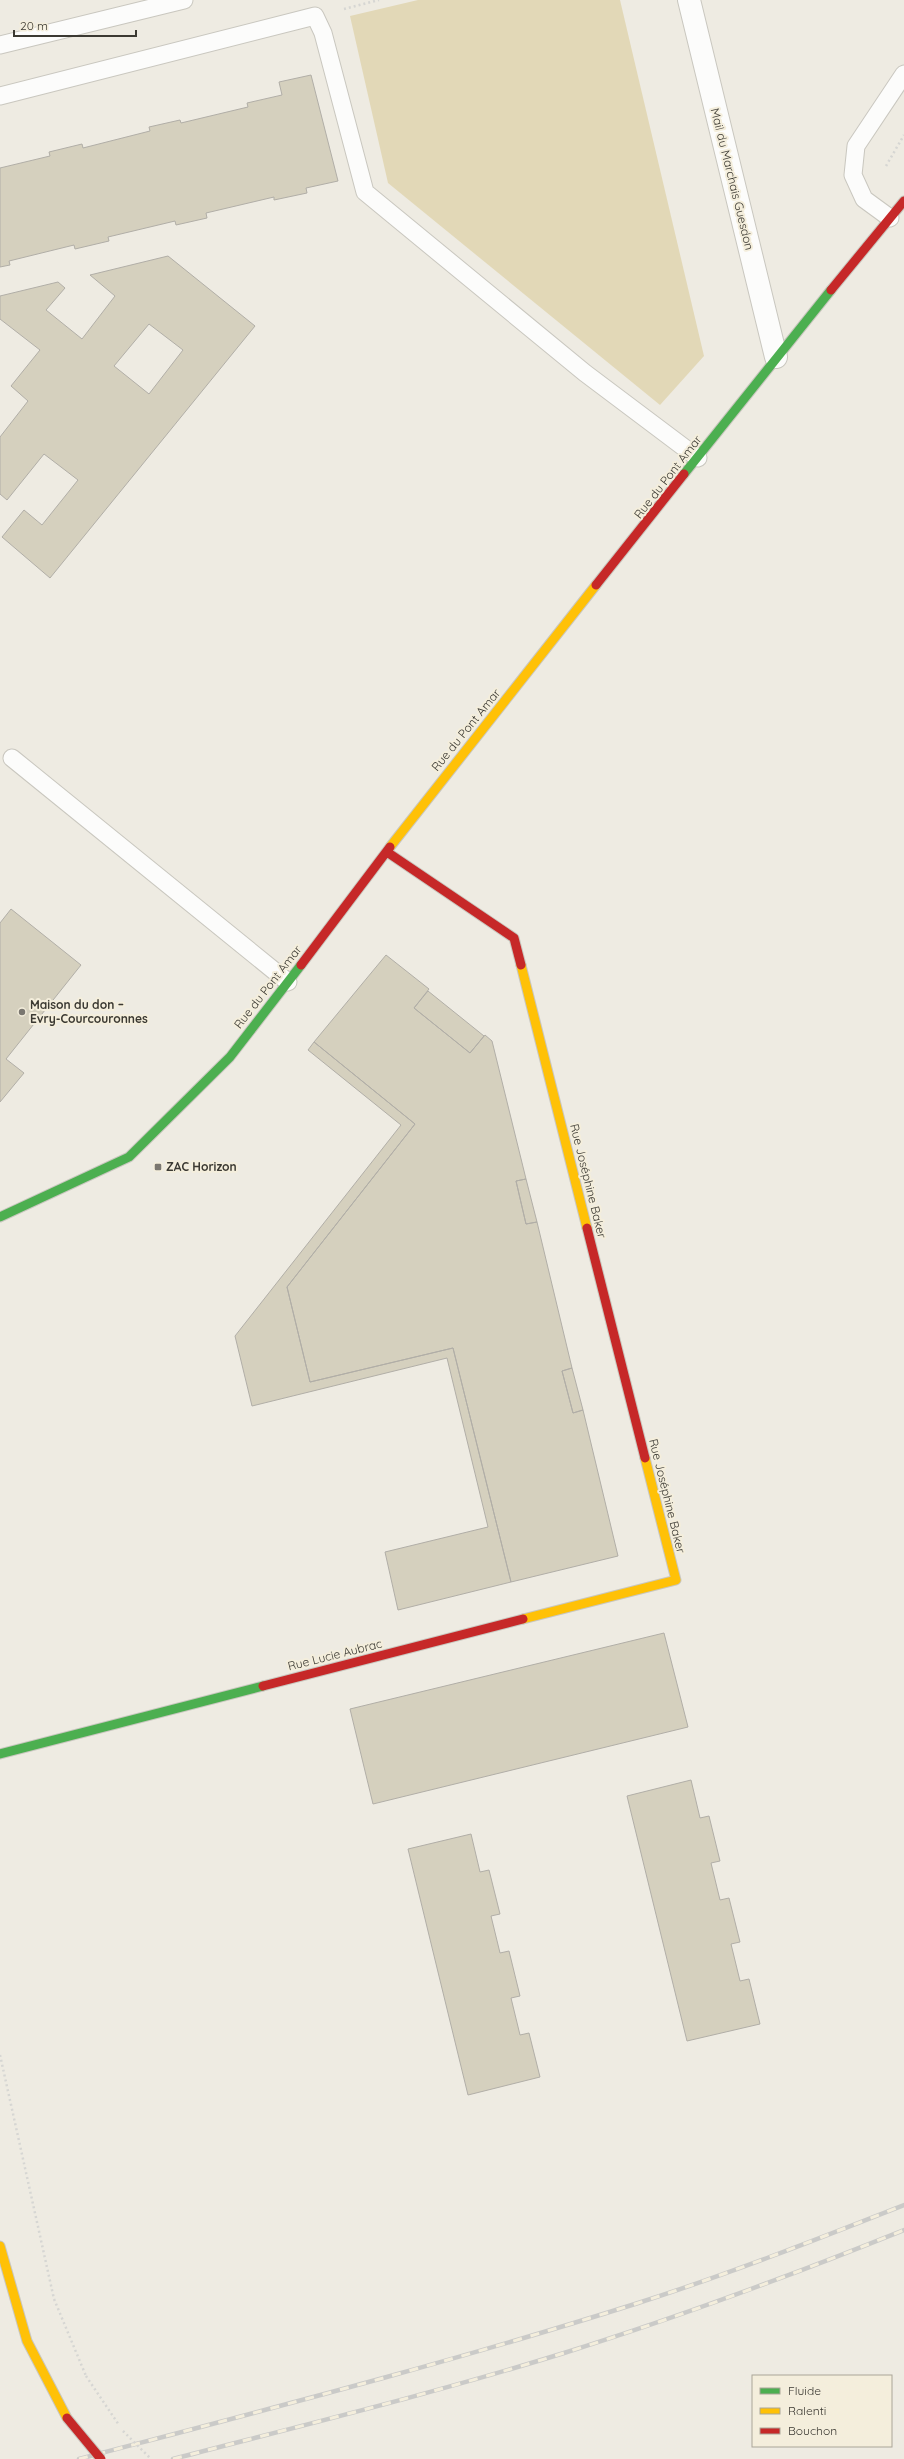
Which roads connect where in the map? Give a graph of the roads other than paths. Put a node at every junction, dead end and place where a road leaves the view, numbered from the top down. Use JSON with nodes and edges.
{"nodes":[{"id":1,"x":184,"y":0,"type":"edge"},
{"id":2,"x":688,"y":0,"type":"edge"},
{"id":3,"x":0,"y":45,"type":"edge"},
{"id":4,"x":904,"y":74,"type":"edge"},
{"id":5,"x":0,"y":96,"type":"edge"},
{"id":6,"x":904,"y":201,"type":"edge"},
{"id":7,"x":890,"y":218,"type":"junction"},
{"id":8,"x":776,"y":357,"type":"junction"},
{"id":9,"x":698,"y":458,"type":"junction"},
{"id":10,"x":12,"y":758,"type":"dead end"},
{"id":11,"x":387,"y":852,"type":"junction"},
{"id":12,"x":288,"y":982,"type":"junction"},
{"id":13,"x":0,"y":1217,"type":"edge"},
{"id":14,"x":676,"y":1580,"type":"joint"},
{"id":15,"x":0,"y":1754,"type":"edge"},
{"id":16,"x":0,"y":2246,"type":"edge"},
{"id":17,"x":101,"y":2459,"type":"edge"}],
"edges":[{"from":1,"to":3,"type":"lane"},
{"from":2,"to":8,"type":"street","name":"Mail du Marchais Guesdon"},
{"from":4,"to":7,"type":"lane"},
{"from":5,"to":9,"type":"lane"},
{"from":6,"to":7,"type":"street","name":"Rue du Pont Amar"},
{"from":7,"to":8,"type":"street","name":"Rue du Pont Amar"},
{"from":8,"to":9,"type":"street","name":"Rue du Pont Amar"},
{"from":9,"to":11,"type":"street","name":"Rue du Pont Amar"},
{"from":10,"to":12,"type":"lane"},
{"from":11,"to":12,"type":"street","name":"Rue du Pont Amar"},
{"from":11,"to":14,"type":"street","name":"Rue Joséphine Baker"},
{"from":12,"to":13,"type":"street","name":"Rue du Pont Amar"},
{"from":14,"to":15,"type":"street","name":"Rue Lucie Aubrac"},
{"from":16,"to":17,"type":"street","bridge":true}]}
